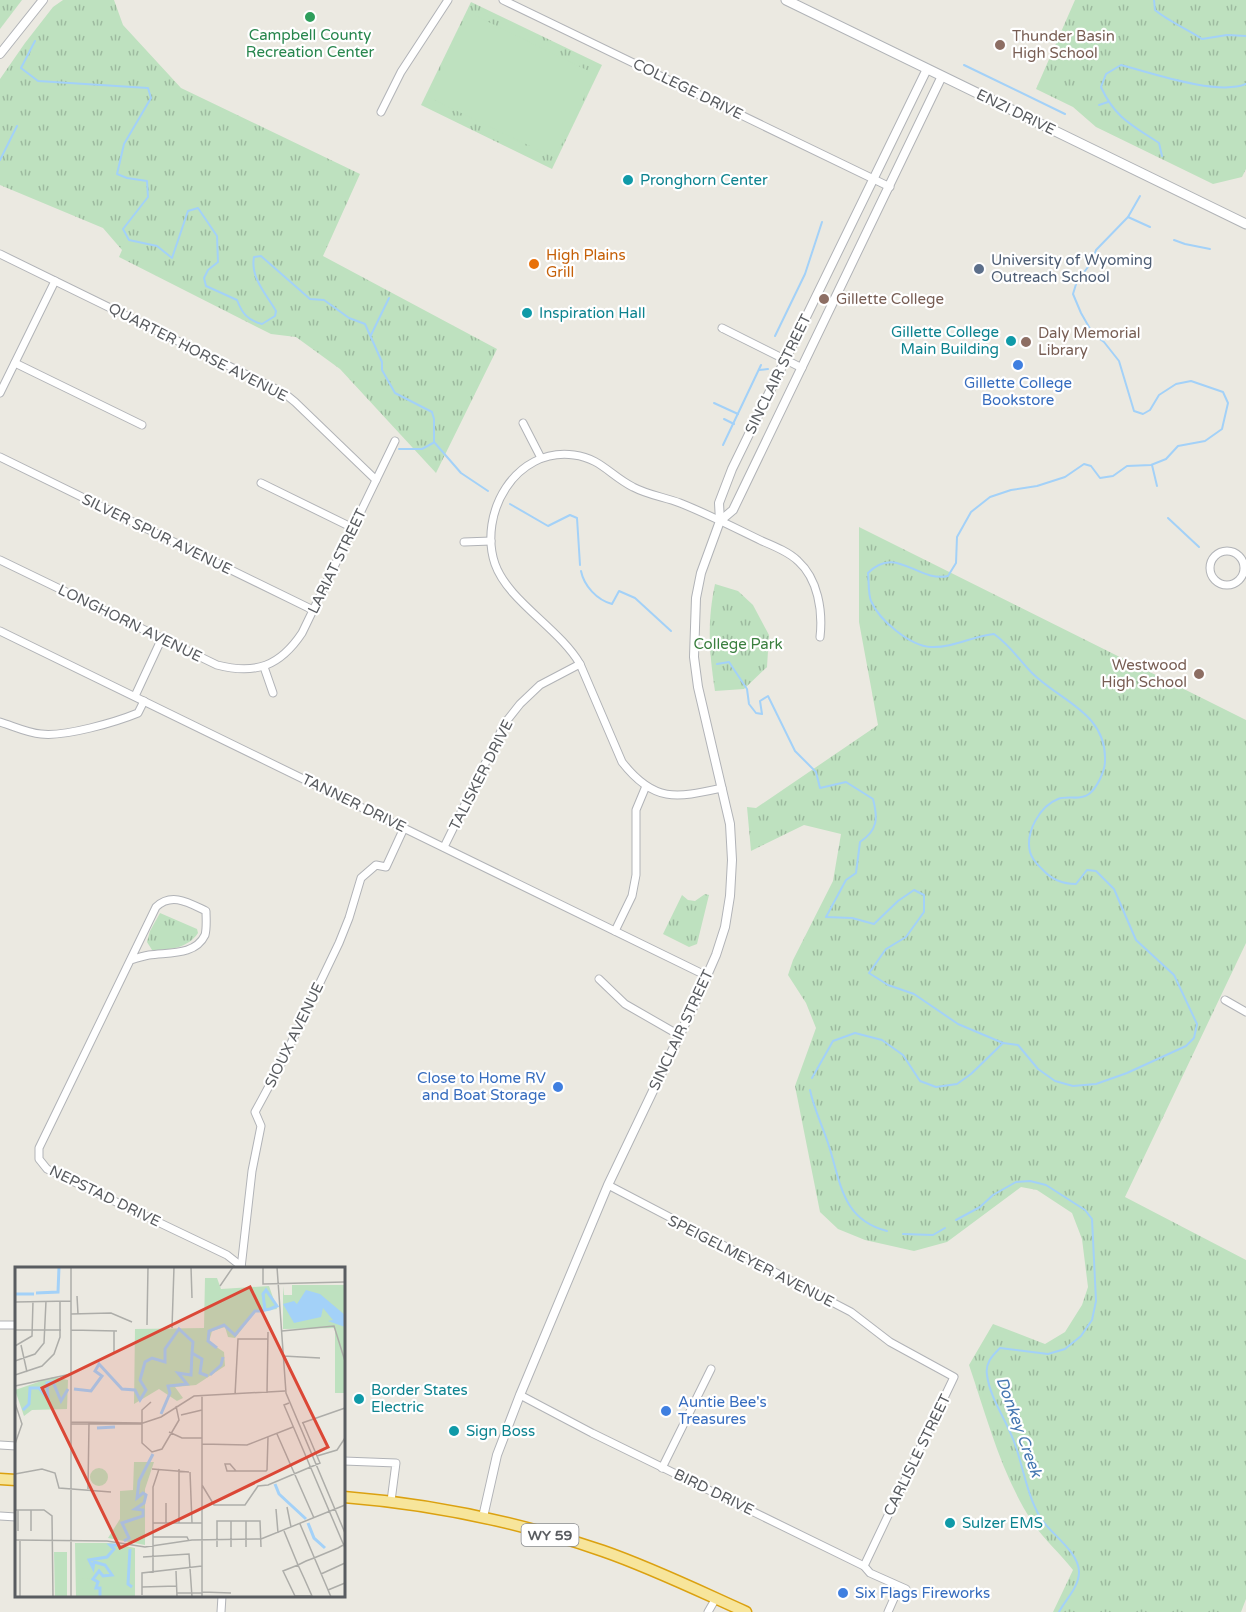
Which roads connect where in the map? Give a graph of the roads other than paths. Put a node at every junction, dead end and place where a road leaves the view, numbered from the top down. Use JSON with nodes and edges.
{"nodes":[{"id":1,"x":44,"y":0,"type":"edge"},
{"id":2,"x":448,"y":0,"type":"edge"},
{"id":3,"x":503,"y":0,"type":"edge"},
{"id":4,"x":786,"y":0,"type":"edge"},
{"id":5,"x":0,"y":54,"type":"edge"},
{"id":6,"x":927,"y":69,"type":"junction"},
{"id":7,"x":942,"y":76,"type":"junction"},
{"id":8,"x":381,"y":112,"type":"dead end"},
{"id":9,"x":873,"y":179,"type":"junction"},
{"id":10,"x":890,"y":187,"type":"junction"},
{"id":11,"x":1246,"y":223,"type":"edge"},
{"id":12,"x":0,"y":254,"type":"edge"},
{"id":13,"x":55,"y":281,"type":"junction"},
{"id":14,"x":722,"y":328,"type":"dead end"},
{"id":15,"x":785,"y":359,"type":"junction"},
{"id":16,"x":15,"y":363,"type":"junction"},
{"id":17,"x":802,"y":368,"type":"junction"},
{"id":18,"x":0,"y":393,"type":"edge"},
{"id":19,"x":523,"y":423,"type":"dead end"},
{"id":20,"x":142,"y":425,"type":"dead end"},
{"id":21,"x":395,"y":441,"type":"dead end"},
{"id":22,"x":0,"y":458,"type":"edge"},
{"id":23,"x":541,"y":459,"type":"junction"},
{"id":24,"x":376,"y":480,"type":"junction"},
{"id":25,"x":261,"y":483,"type":"dead end"},
{"id":26,"x":720,"y":521,"type":"junction"},
{"id":27,"x":353,"y":528,"type":"junction"},
{"id":28,"x":491,"y":541,"type":"junction"},
{"id":29,"x":464,"y":542,"type":"dead end"},
{"id":30,"x":0,"y":560,"type":"edge"},
{"id":31,"x":1244,"y":560,"type":"edge"},
{"id":32,"x":313,"y":610,"type":"junction"},
{"id":33,"x":0,"y":631,"type":"edge"},
{"id":34,"x":820,"y":637,"type":"dead end"},
{"id":35,"x":162,"y":638,"type":"junction"},
{"id":36,"x":580,"y":664,"type":"junction"},
{"id":37,"x":264,"y":667,"type":"junction"},
{"id":38,"x":273,"y":693,"type":"dead end"},
{"id":39,"x":135,"y":696,"type":"junction"},
{"id":40,"x":144,"y":701,"type":"junction"},
{"id":41,"x":0,"y":722,"type":"edge"},
{"id":42,"x":646,"y":786,"type":"junction"},
{"id":43,"x":722,"y":788,"type":"junction"},
{"id":44,"x":405,"y":828,"type":"junction"},
{"id":45,"x":444,"y":847,"type":"junction"},
{"id":46,"x":615,"y":931,"type":"junction"},
{"id":47,"x":131,"y":960,"type":"junction"},
{"id":48,"x":707,"y":976,"type":"junction"},
{"id":49,"x":599,"y":979,"type":"dead end"},
{"id":50,"x":1225,"y":1000,"type":"dead end"},
{"id":51,"x":1246,"y":1012,"type":"edge"},
{"id":52,"x":679,"y":1035,"type":"junction"},
{"id":53,"x":608,"y":1185,"type":"junction"},
{"id":54,"x":241,"y":1267,"type":"edge"},
{"id":55,"x":890,"y":1342,"type":"joint"},
{"id":56,"x":711,"y":1369,"type":"dead end"},
{"id":57,"x":520,"y":1395,"type":"junction"},
{"id":58,"x":0,"y":1445,"type":"edge"},
{"id":59,"x":15,"y":1446,"type":"edge"},
{"id":60,"x":345,"y":1461,"type":"edge"},
{"id":61,"x":662,"y":1467,"type":"junction"},
{"id":62,"x":0,"y":1479,"type":"edge"},
{"id":63,"x":15,"y":1480,"type":"edge"},
{"id":64,"x":345,"y":1497,"type":"edge"},
{"id":65,"x":391,"y":1501,"type":"junction"},
{"id":66,"x":0,"y":1516,"type":"edge"},
{"id":67,"x":15,"y":1517,"type":"edge"},
{"id":68,"x":483,"y":1517,"type":"junction"},
{"id":69,"x":864,"y":1566,"type":"junction"},
{"id":70,"x":222,"y":1597,"type":"edge"},
{"id":71,"x":716,"y":1598,"type":"junction"},
{"id":72,"x":221,"y":1612,"type":"edge"},
{"id":73,"x":708,"y":1612,"type":"edge"},
{"id":74,"x":746,"y":1612,"type":"edge"},
{"id":75,"x":888,"y":1612,"type":"edge"}],
"edges":[{"from":1,"to":5,"type":"street"},
{"from":2,"to":8,"type":"street"},
{"from":3,"to":9,"type":"street","name":"COLLEGE DRIVE"},
{"from":4,"to":6,"type":"main road","name":"ENZI DRIVE"},
{"from":6,"to":7,"type":"main road","name":"ENZI DRIVE"},
{"from":6,"to":9,"type":"street","name":"SINCLAIR STREET"},
{"from":7,"to":10,"type":"street","name":"SINCLAIR STREET"},
{"from":7,"to":11,"type":"main road","name":"ENZI DRIVE"},
{"from":9,"to":10,"type":"street","name":"COLLEGE DRIVE"},
{"from":9,"to":15,"type":"street","name":"SINCLAIR STREET"},
{"from":10,"to":17,"type":"street","name":"SINCLAIR STREET"},
{"from":12,"to":13,"type":"street","name":"QUARTER HORSE AVENUE"},
{"from":13,"to":16,"type":"street"},
{"from":13,"to":24,"type":"street","name":"QUARTER HORSE AVENUE"},
{"from":14,"to":15,"type":"street"},
{"from":15,"to":17,"type":"street"},
{"from":15,"to":26,"type":"street","name":"SINCLAIR STREET"},
{"from":16,"to":18,"type":"street"},
{"from":16,"to":20,"type":"street"},
{"from":17,"to":26,"type":"street","name":"SINCLAIR STREET"},
{"from":19,"to":23,"type":"street"},
{"from":21,"to":24,"type":"street","name":"LARIAT STREET"},
{"from":22,"to":32,"type":"street","name":"SILVER SPUR AVENUE"},
{"from":23,"to":26,"type":"street"},
{"from":23,"to":28,"type":"street"},
{"from":24,"to":27,"type":"street","name":"LARIAT STREET"},
{"from":25,"to":27,"type":"street"},
{"from":26,"to":34,"type":"street"},
{"from":26,"to":43,"type":"street","name":"SINCLAIR STREET"},
{"from":27,"to":32,"type":"street","name":"LARIAT STREET"},
{"from":28,"to":29,"type":"street"},
{"from":28,"to":36,"type":"street"},
{"from":30,"to":35,"type":"street","name":"LONGHORN AVENUE"},
{"from":31,"to":31,"type":"street"},
{"from":32,"to":37,"type":"street","name":"LARIAT STREET"},
{"from":33,"to":39,"type":"street","name":"TANNER DRIVE"},
{"from":35,"to":37,"type":"street","name":"LONGHORN AVENUE"},
{"from":35,"to":39,"type":"street"},
{"from":36,"to":42,"type":"street"},
{"from":36,"to":45,"type":"street","name":"TALISKER DRIVE"},
{"from":37,"to":38,"type":"street"},
{"from":39,"to":40,"type":"street","name":"TANNER DRIVE"},
{"from":40,"to":41,"type":"street"},
{"from":40,"to":44,"type":"street","name":"TANNER DRIVE"},
{"from":42,"to":43,"type":"street"},
{"from":42,"to":46,"type":"street"},
{"from":43,"to":48,"type":"street","name":"SINCLAIR STREET"},
{"from":44,"to":45,"type":"street","name":"TANNER DRIVE"},
{"from":44,"to":54,"type":"street","name":"SIOUX AVENUE"},
{"from":45,"to":46,"type":"street","name":"TANNER DRIVE"},
{"from":46,"to":48,"type":"street","name":"TANNER DRIVE"},
{"from":47,"to":47,"type":"street","name":"NEPSTAD DRIVE"},
{"from":47,"to":54,"type":"street","name":"NEPSTAD DRIVE"},
{"from":48,"to":52,"type":"street","name":"SINCLAIR STREET"},
{"from":49,"to":52,"type":"street"},
{"from":50,"to":51,"type":"street"},
{"from":52,"to":53,"type":"street","name":"SINCLAIR STREET"},
{"from":53,"to":55,"type":"street","name":"SPEIGELMEYER AVENUE"},
{"from":53,"to":57,"type":"street","name":"SINCLAIR STREET"},
{"from":55,"to":69,"type":"street","name":"CARLISLE STREET"},
{"from":56,"to":61,"type":"street"},
{"from":57,"to":61,"type":"street","name":"BIRD DRIVE"},
{"from":57,"to":68,"type":"street","name":"SINCLAIR STREET"},
{"from":58,"to":59,"type":"street"},
{"from":60,"to":65,"type":"street"},
{"from":61,"to":69,"type":"street","name":"BIRD DRIVE"},
{"from":62,"to":63,"type":"highway"},
{"from":64,"to":65,"type":"highway","number":"WY 59"},
{"from":65,"to":68,"type":"highway","number":"WY 59"},
{"from":66,"to":67,"type":"street"},
{"from":68,"to":71,"type":"highway","number":"WY 59"},
{"from":69,"to":75,"type":"street","name":"BIRD DRIVE"},
{"from":70,"to":72,"type":"street"},
{"from":71,"to":73,"type":"street"},
{"from":71,"to":74,"type":"highway","number":"WY 59"}]}
